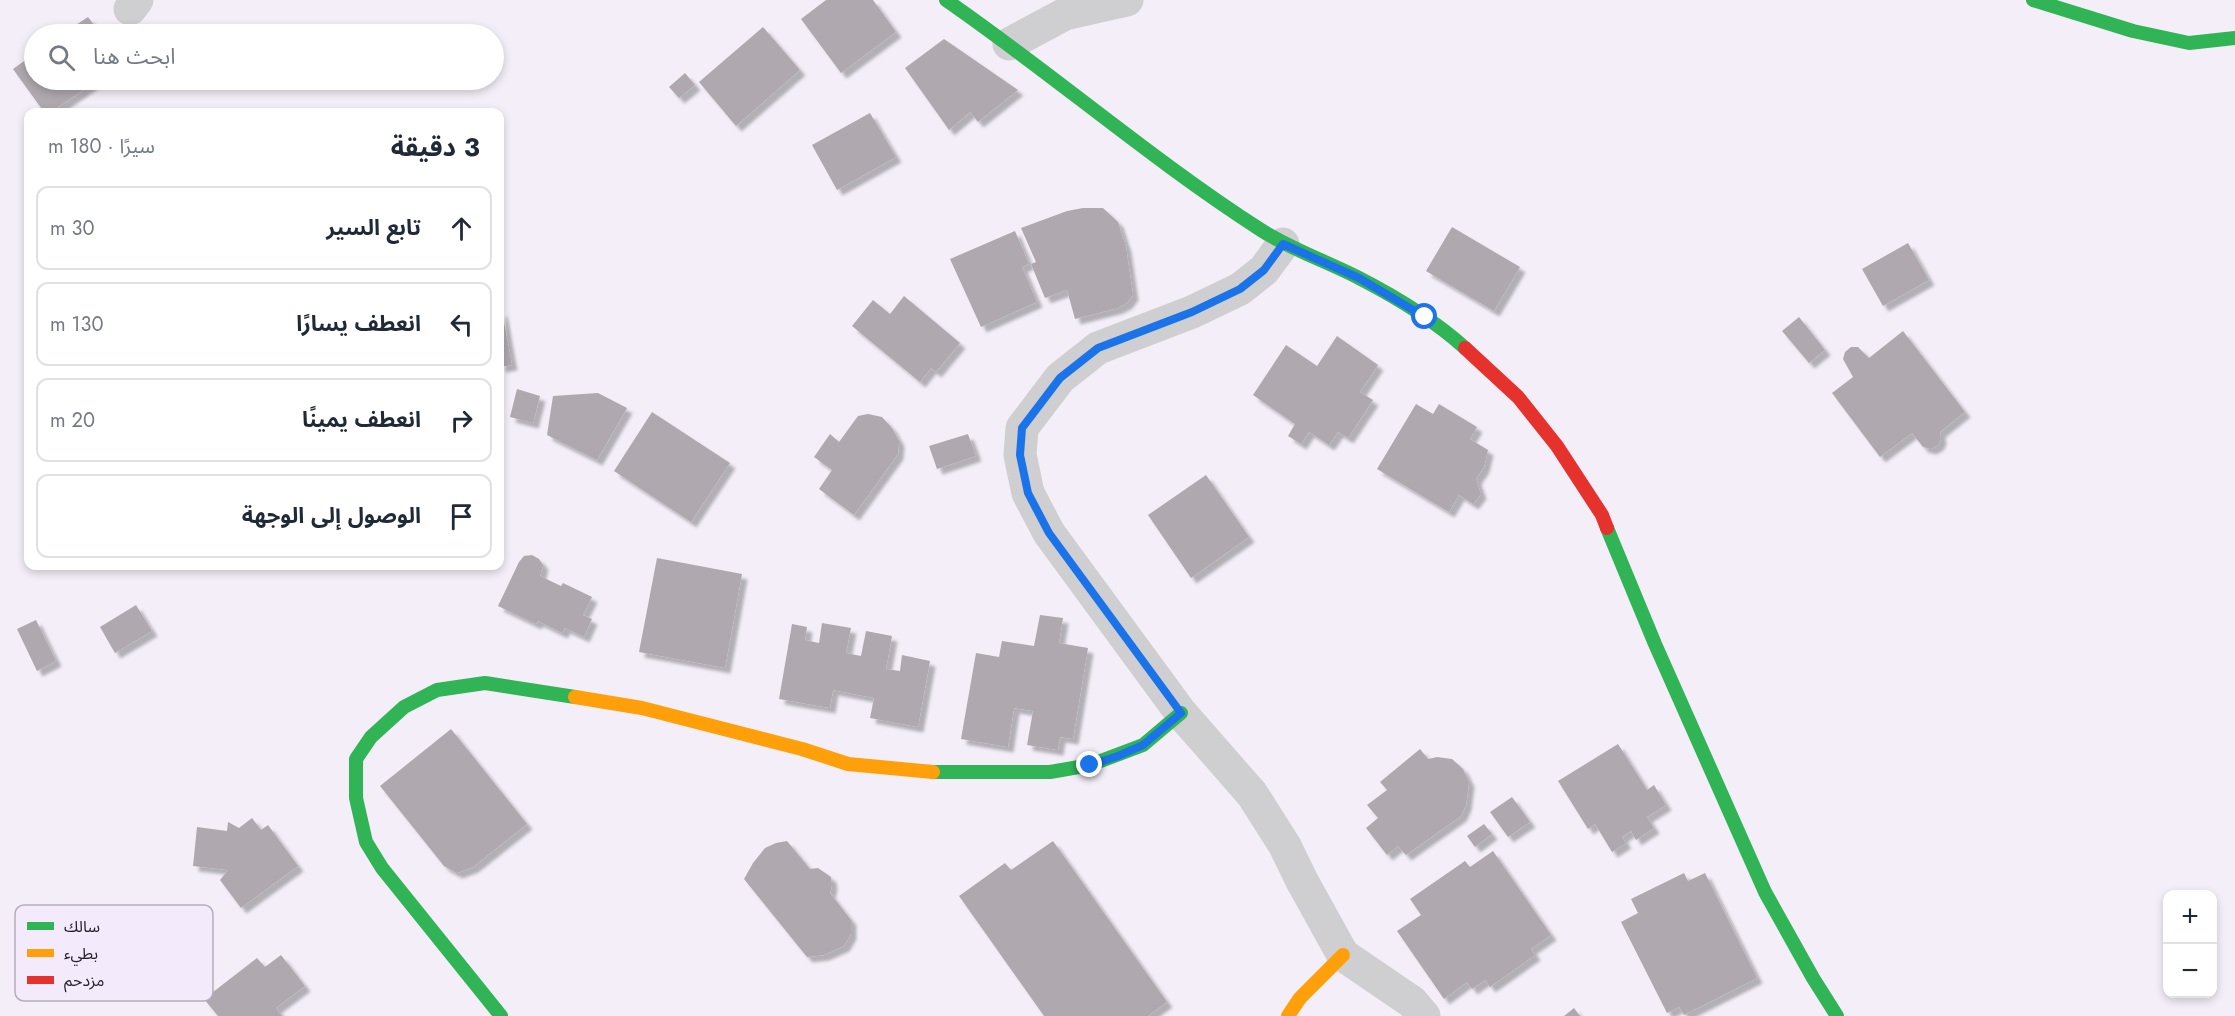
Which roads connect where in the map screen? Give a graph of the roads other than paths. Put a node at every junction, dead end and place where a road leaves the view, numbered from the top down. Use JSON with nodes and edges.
{"nodes":[{"id":1,"x":946,"y":0,"type":"edge"},
{"id":2,"x":1127,"y":0,"type":"edge"},
{"id":3,"x":2033,"y":0,"type":"edge"},
{"id":4,"x":2235,"y":38,"type":"edge"},
{"id":5,"x":1009,"y":44,"type":"junction"},
{"id":6,"x":1283,"y":244,"type":"junction"},
{"id":7,"x":1181,"y":713,"type":"junction"},
{"id":8,"x":1343,"y":955,"type":"junction"},
{"id":9,"x":501,"y":1016,"type":"edge"},
{"id":10,"x":1288,"y":1016,"type":"edge"},
{"id":11,"x":1424,"y":1016,"type":"edge"},
{"id":12,"x":1837,"y":1016,"type":"edge"}],
"edges":[{"from":1,"to":5,"type":"street"},
{"from":2,"to":5,"type":"street"},
{"from":3,"to":4,"type":"street"},
{"from":5,"to":6,"type":"street"},
{"from":6,"to":7,"type":"street"},
{"from":6,"to":12,"type":"street"},
{"from":7,"to":8,"type":"street"},
{"from":7,"to":9,"type":"street"},
{"from":8,"to":10,"type":"street"},
{"from":8,"to":11,"type":"street"}]}
